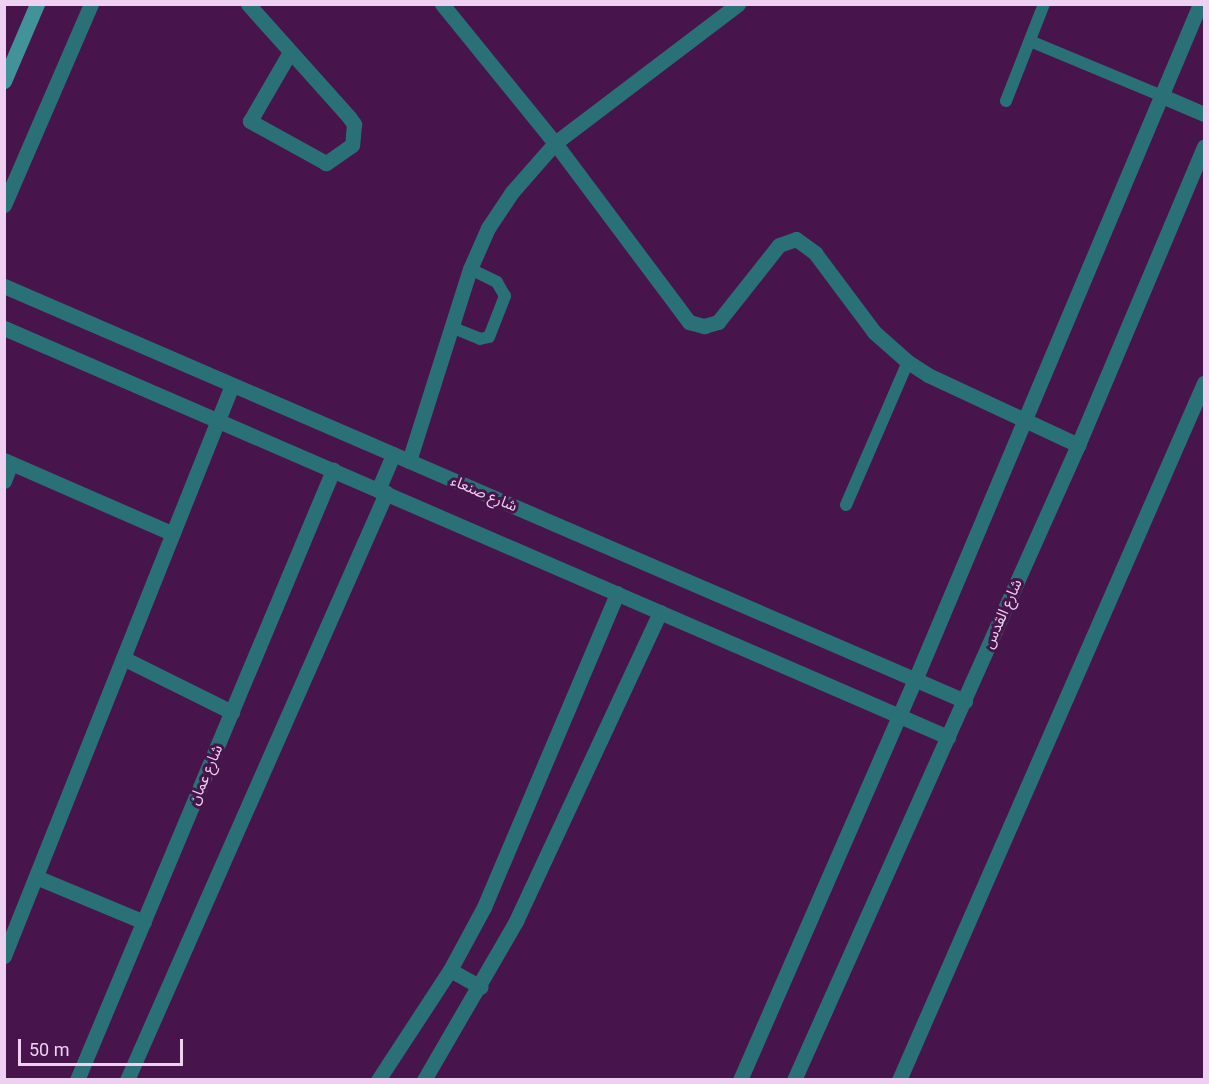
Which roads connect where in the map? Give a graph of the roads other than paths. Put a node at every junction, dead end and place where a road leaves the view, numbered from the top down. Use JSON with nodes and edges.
{"nodes":[{"id":1,"x":37,"y":4,"type":"edge"},
{"id":2,"x":91,"y":4,"type":"edge"},
{"id":3,"x":248,"y":4,"type":"edge"},
{"id":4,"x":442,"y":4,"type":"edge"},
{"id":5,"x":738,"y":4,"type":"edge"},
{"id":6,"x":1044,"y":4,"type":"edge"},
{"id":7,"x":1200,"y":4,"type":"edge"},
{"id":8,"x":1030,"y":41,"type":"junction"},
{"id":9,"x":290,"y":52,"type":"junction"},
{"id":10,"x":4,"y":81,"type":"edge"},
{"id":11,"x":1162,"y":96,"type":"junction"},
{"id":12,"x":1006,"y":101,"type":"dead end"},
{"id":13,"x":1204,"y":114,"type":"edge"},
{"id":14,"x":555,"y":143,"type":"junction"},
{"id":15,"x":1204,"y":146,"type":"edge"},
{"id":16,"x":4,"y":205,"type":"edge"},
{"id":17,"x":470,"y":269,"type":"junction"},
{"id":18,"x":4,"y":286,"type":"edge"},
{"id":19,"x":452,"y":327,"type":"junction"},
{"id":20,"x":4,"y":328,"type":"edge"},
{"id":21,"x":908,"y":362,"type":"junction"},
{"id":22,"x":1204,"y":383,"type":"edge"},
{"id":23,"x":232,"y":385,"type":"junction"},
{"id":24,"x":1024,"y":420,"type":"junction"},
{"id":25,"x":218,"y":421,"type":"junction"},
{"id":26,"x":1078,"y":445,"type":"junction"},
{"id":27,"x":393,"y":454,"type":"junction"},
{"id":28,"x":408,"y":461,"type":"junction"},
{"id":29,"x":8,"y":462,"type":"edge"},
{"id":30,"x":333,"y":470,"type":"junction"},
{"id":31,"x":4,"y":481,"type":"edge"},
{"id":32,"x":382,"y":492,"type":"junction"},
{"id":33,"x":846,"y":506,"type":"dead end"},
{"id":34,"x":173,"y":534,"type":"junction"},
{"id":35,"x":617,"y":593,"type":"junction"},
{"id":36,"x":660,"y":612,"type":"junction"},
{"id":37,"x":123,"y":658,"type":"junction"},
{"id":38,"x":915,"y":680,"type":"junction"},
{"id":39,"x":965,"y":701,"type":"junction"},
{"id":40,"x":232,"y":712,"type":"junction"},
{"id":41,"x":899,"y":716,"type":"junction"},
{"id":42,"x":948,"y":737,"type":"junction"},
{"id":43,"x":36,"y":877,"type":"junction"},
{"id":44,"x":144,"y":922,"type":"junction"},
{"id":45,"x":4,"y":956,"type":"edge"},
{"id":46,"x":450,"y":970,"type":"junction"},
{"id":47,"x":481,"y":987,"type":"junction"},
{"id":48,"x":77,"y":1080,"type":"edge"},
{"id":49,"x":127,"y":1080,"type":"edge"},
{"id":50,"x":378,"y":1080,"type":"edge"},
{"id":51,"x":424,"y":1080,"type":"edge"},
{"id":52,"x":740,"y":1080,"type":"edge"},
{"id":53,"x":794,"y":1080,"type":"edge"},
{"id":54,"x":898,"y":1080,"type":"edge"}],
"edges":[{"from":1,"to":10,"type":"main road"},
{"from":2,"to":16,"type":"street"},
{"from":3,"to":9,"type":"street"},
{"from":4,"to":14,"type":"street"},
{"from":5,"to":14,"type":"street"},
{"from":6,"to":8,"type":"lane"},
{"from":7,"to":11,"type":"street"},
{"from":8,"to":11,"type":"lane"},
{"from":8,"to":12,"type":"lane"},
{"from":9,"to":9,"type":"street"},
{"from":11,"to":13,"type":"street"},
{"from":11,"to":24,"type":"street"},
{"from":14,"to":17,"type":"street"},
{"from":14,"to":21,"type":"street"},
{"from":15,"to":26,"type":"street","name":"شارع القدس"},
{"from":17,"to":19,"type":"street"},
{"from":17,"to":19,"type":"lane"},
{"from":18,"to":23,"type":"street","name":"شارع صنعاء"},
{"from":19,"to":28,"type":"street"},
{"from":20,"to":25,"type":"street"},
{"from":21,"to":24,"type":"street"},
{"from":21,"to":33,"type":"lane"},
{"from":22,"to":54,"type":"street"},
{"from":23,"to":25,"type":"street"},
{"from":23,"to":27,"type":"street","name":"شارع صنعاء"},
{"from":24,"to":26,"type":"street"},
{"from":24,"to":38,"type":"street"},
{"from":25,"to":30,"type":"street"},
{"from":25,"to":34,"type":"street"},
{"from":26,"to":39,"type":"street","name":"شارع القدس"},
{"from":27,"to":28,"type":"street","name":"شارع صنعاء"},
{"from":27,"to":32,"type":"street"},
{"from":28,"to":38,"type":"street","name":"شارع صنعاء"},
{"from":29,"to":31,"type":"street"},
{"from":29,"to":34,"type":"street"},
{"from":30,"to":32,"type":"street"},
{"from":30,"to":40,"type":"street","name":"شارع عمان"},
{"from":32,"to":35,"type":"street"},
{"from":32,"to":49,"type":"street"},
{"from":34,"to":37,"type":"street"},
{"from":35,"to":36,"type":"street"},
{"from":35,"to":46,"type":"street"},
{"from":36,"to":41,"type":"street"},
{"from":36,"to":47,"type":"street"},
{"from":37,"to":40,"type":"street"},
{"from":37,"to":43,"type":"street"},
{"from":38,"to":39,"type":"street","name":"شارع صنعاء"},
{"from":38,"to":41,"type":"street"},
{"from":39,"to":42,"type":"street","name":"شارع القدس"},
{"from":40,"to":44,"type":"street","name":"شارع عمان"},
{"from":41,"to":42,"type":"street"},
{"from":41,"to":52,"type":"street"},
{"from":42,"to":53,"type":"street","name":"شارع القدس"},
{"from":43,"to":44,"type":"street"},
{"from":43,"to":45,"type":"street"},
{"from":44,"to":48,"type":"street","name":"شارع عمان"},
{"from":46,"to":47,"type":"street"},
{"from":46,"to":50,"type":"street"},
{"from":47,"to":51,"type":"street"}]}
